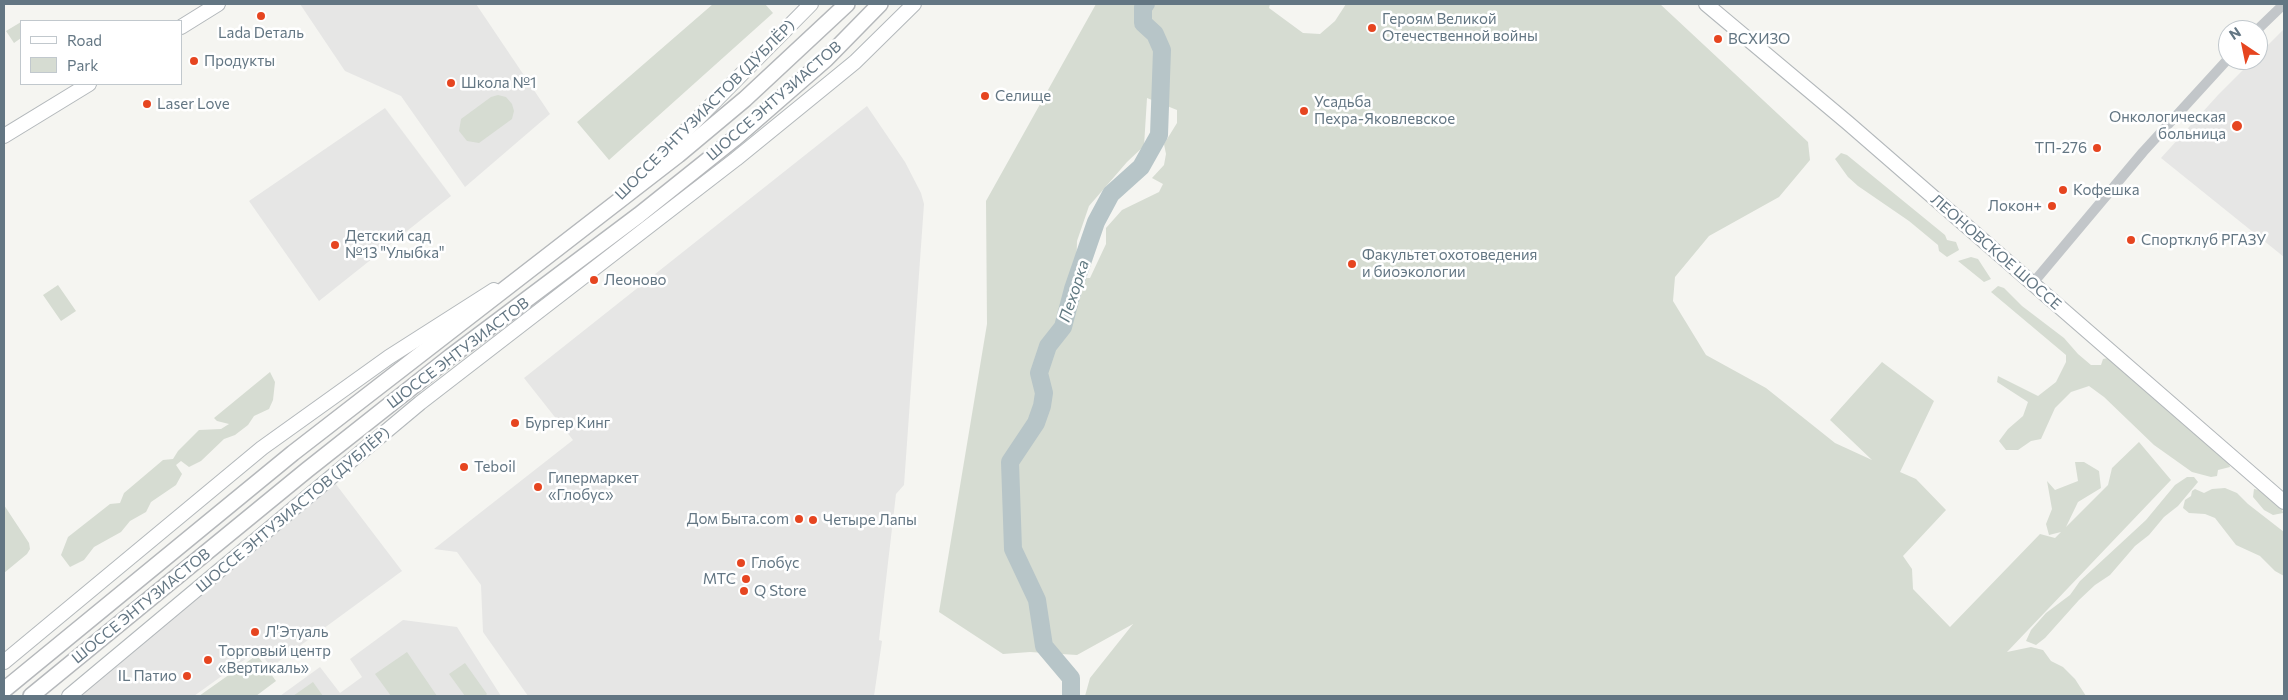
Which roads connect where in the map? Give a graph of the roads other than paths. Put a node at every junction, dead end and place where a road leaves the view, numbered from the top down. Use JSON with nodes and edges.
{"nodes":[{"id":1,"x":218,"y":4,"type":"edge"},
{"id":2,"x":811,"y":4,"type":"edge"},
{"id":3,"x":847,"y":4,"type":"edge"},
{"id":4,"x":880,"y":4,"type":"edge"},
{"id":5,"x":914,"y":4,"type":"edge"},
{"id":6,"x":1706,"y":4,"type":"edge"},
{"id":7,"x":2284,"y":4,"type":"edge"},
{"id":8,"x":2267,"y":20,"type":"edge"},
{"id":9,"x":182,"y":25,"type":"edge"},
{"id":10,"x":2218,"y":69,"type":"edge"},
{"id":11,"x":86,"y":85,"type":"edge"},
{"id":12,"x":4,"y":136,"type":"edge"},
{"id":13,"x":599,"y":216,"type":"junction"},
{"id":14,"x":616,"y":252,"type":"junction"},
{"id":15,"x":542,"y":261,"type":"junction"},
{"id":16,"x":2033,"y":283,"type":"junction"},
{"id":17,"x":501,"y":320,"type":"junction"},
{"id":18,"x":2284,"y":502,"type":"edge"},
{"id":19,"x":4,"y":662,"type":"edge"},
{"id":20,"x":4,"y":690,"type":"edge"},
{"id":21,"x":31,"y":696,"type":"edge"},
{"id":22,"x":69,"y":696,"type":"edge"}],
"edges":[{"from":1,"to":9,"type":"main road"},
{"from":2,"to":13,"type":"main road","name":"ШОССЕ ЭНТУЗИАСТОВ (ДУБЛЁР)"},
{"from":3,"to":13,"type":"highway","name":"ШОССЕ ЭНТУЗИАСТОВ"},
{"from":4,"to":17,"type":"highway","name":"ШОССЕ ЭНТУЗИАСТОВ"},
{"from":5,"to":14,"type":"main road","name":"ШОССЕ ЭНТУЗИАСТОВ (ДУБЛЁР)"},
{"from":6,"to":16,"type":"main road","name":"ЛЕОНОВСКОЕ ШОССЕ"},
{"from":7,"to":8,"type":"street"},
{"from":10,"to":16,"type":"street"},
{"from":11,"to":12,"type":"main road"},
{"from":13,"to":15,"type":"highway","name":"ШОССЕ ЭНТУЗИАСТОВ"},
{"from":14,"to":17,"type":"main road"},
{"from":14,"to":22,"type":"main road","name":"ШОССЕ ЭНТУЗИАСТОВ (ДУБЛЁР)"},
{"from":15,"to":19,"type":"main road"},
{"from":15,"to":20,"type":"highway","name":"ШОССЕ ЭНТУЗИАСТОВ"},
{"from":16,"to":18,"type":"main road","name":"ЛЕОНОВСКОЕ ШОССЕ"},
{"from":17,"to":21,"type":"highway","name":"ШОССЕ ЭНТУЗИАСТОВ"}]}
